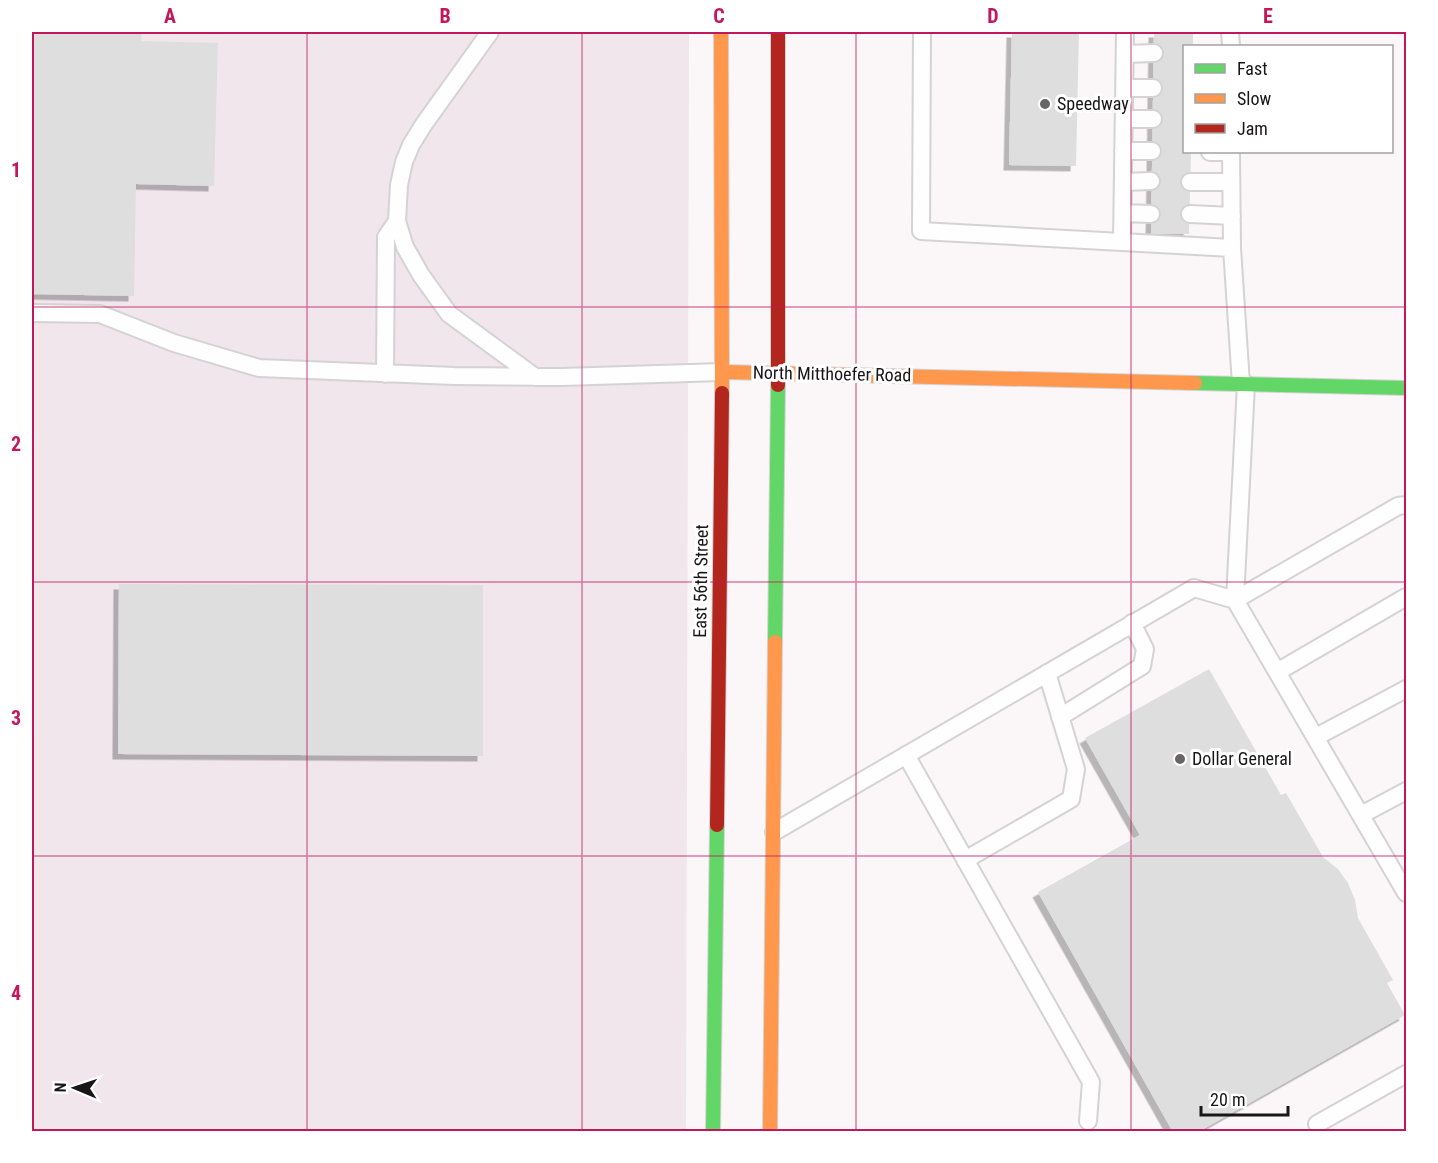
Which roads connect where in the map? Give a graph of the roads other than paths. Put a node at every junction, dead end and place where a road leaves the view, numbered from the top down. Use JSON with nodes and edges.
{"nodes":[{"id":1,"x":490,"y":32,"type":"edge"},
{"id":2,"x":721,"y":32,"type":"edge"},
{"id":3,"x":778,"y":32,"type":"edge"},
{"id":4,"x":922,"y":32,"type":"edge"},
{"id":5,"x":1125,"y":32,"type":"edge"},
{"id":6,"x":1154,"y":53,"type":"dead end"},
{"id":7,"x":1125,"y":54,"type":"junction"},
{"id":8,"x":1125,"y":88,"type":"junction"},
{"id":9,"x":1153,"y":88,"type":"dead end"},
{"id":10,"x":1153,"y":119,"type":"dead end"},
{"id":11,"x":1124,"y":120,"type":"junction"},
{"id":12,"x":1123,"y":151,"type":"junction"},
{"id":13,"x":1152,"y":151,"type":"dead end"},
{"id":14,"x":1231,"y":153,"type":"edge"},
{"id":15,"x":1123,"y":182,"type":"junction"},
{"id":16,"x":1151,"y":182,"type":"dead end"},
{"id":17,"x":1190,"y":182,"type":"dead end"},
{"id":18,"x":1232,"y":182,"type":"junction"},
{"id":19,"x":1123,"y":213,"type":"junction"},
{"id":20,"x":1151,"y":214,"type":"dead end"},
{"id":21,"x":1190,"y":214,"type":"dead end"},
{"id":22,"x":1232,"y":216,"type":"junction"},
{"id":23,"x":397,"y":220,"type":"junction"},
{"id":24,"x":1122,"y":242,"type":"junction"},
{"id":25,"x":1232,"y":248,"type":"junction"},
{"id":26,"x":32,"y":313,"type":"edge"},
{"id":27,"x":722,"y":372,"type":"junction"},
{"id":28,"x":778,"y":373,"type":"junction"},
{"id":29,"x":385,"y":374,"type":"junction"},
{"id":30,"x":535,"y":376,"type":"junction"},
{"id":31,"x":1244,"y":384,"type":"junction"},
{"id":32,"x":1407,"y":388,"type":"edge"},
{"id":33,"x":1407,"y":505,"type":"edge"},
{"id":34,"x":1407,"y":597,"type":"edge"},
{"id":35,"x":1235,"y":600,"type":"junction"},
{"id":36,"x":1132,"y":623,"type":"junction"},
{"id":37,"x":1277,"y":672,"type":"junction"},
{"id":38,"x":1047,"y":673,"type":"junction"},
{"id":39,"x":1407,"y":689,"type":"edge"},
{"id":40,"x":1060,"y":717,"type":"junction"},
{"id":41,"x":1316,"y":738,"type":"junction"},
{"id":42,"x":906,"y":755,"type":"junction"},
{"id":43,"x":1407,"y":791,"type":"edge"},
{"id":44,"x":1361,"y":815,"type":"junction"},
{"id":45,"x":774,"y":832,"type":"junction"},
{"id":46,"x":965,"y":860,"type":"junction"},
{"id":47,"x":1406,"y":891,"type":"edge"},
{"id":48,"x":1407,"y":1074,"type":"edge"},
{"id":49,"x":1088,"y":1121,"type":"dead end"},
{"id":50,"x":1317,"y":1124,"type":"dead end"},
{"id":51,"x":713,"y":1131,"type":"edge"},
{"id":52,"x":770,"y":1131,"type":"edge"}],
"edges":[{"from":1,"to":23,"type":"lane"},
{"from":2,"to":27,"type":"main road","name":"East 56th Street"},
{"from":3,"to":28,"type":"main road"},
{"from":4,"to":24,"type":"lane"},
{"from":5,"to":7,"type":"lane"},
{"from":6,"to":7,"type":"lane"},
{"from":7,"to":8,"type":"lane"},
{"from":8,"to":9,"type":"lane"},
{"from":8,"to":11,"type":"lane"},
{"from":10,"to":11,"type":"lane"},
{"from":11,"to":12,"type":"lane"},
{"from":12,"to":13,"type":"lane"},
{"from":12,"to":15,"type":"lane"},
{"from":14,"to":18,"type":"lane"},
{"from":15,"to":16,"type":"lane"},
{"from":15,"to":19,"type":"lane"},
{"from":17,"to":18,"type":"lane"},
{"from":18,"to":22,"type":"lane"},
{"from":19,"to":20,"type":"lane"},
{"from":19,"to":24,"type":"lane"},
{"from":21,"to":22,"type":"lane"},
{"from":22,"to":25,"type":"lane"},
{"from":23,"to":29,"type":"lane"},
{"from":23,"to":30,"type":"lane"},
{"from":24,"to":25,"type":"lane"},
{"from":25,"to":31,"type":"lane"},
{"from":26,"to":29,"type":"lane","name":"North Mitthoefer Road"},
{"from":27,"to":28,"type":"main road","name":"North Mitthoefer Road"},
{"from":27,"to":30,"type":"lane","name":"North Mitthoefer Road"},
{"from":27,"to":51,"type":"main road","name":"East 56th Street"},
{"from":28,"to":31,"type":"main road","name":"North Mitthoefer Road"},
{"from":28,"to":45,"type":"main road"},
{"from":29,"to":30,"type":"lane","name":"North Mitthoefer Road"},
{"from":31,"to":32,"type":"main road","name":"North Mitthoefer Road"},
{"from":31,"to":35,"type":"lane"},
{"from":33,"to":35,"type":"lane"},
{"from":34,"to":37,"type":"lane"},
{"from":35,"to":36,"type":"lane"},
{"from":35,"to":37,"type":"lane"},
{"from":36,"to":38,"type":"lane"},
{"from":36,"to":40,"type":"lane"},
{"from":37,"to":41,"type":"lane"},
{"from":38,"to":40,"type":"lane"},
{"from":38,"to":42,"type":"lane"},
{"from":39,"to":41,"type":"lane"},
{"from":40,"to":46,"type":"lane"},
{"from":41,"to":44,"type":"lane"},
{"from":42,"to":45,"type":"lane"},
{"from":42,"to":46,"type":"lane"},
{"from":43,"to":44,"type":"lane"},
{"from":44,"to":47,"type":"lane"},
{"from":45,"to":52,"type":"main road"},
{"from":46,"to":49,"type":"lane"},
{"from":48,"to":50,"type":"lane"}]}
